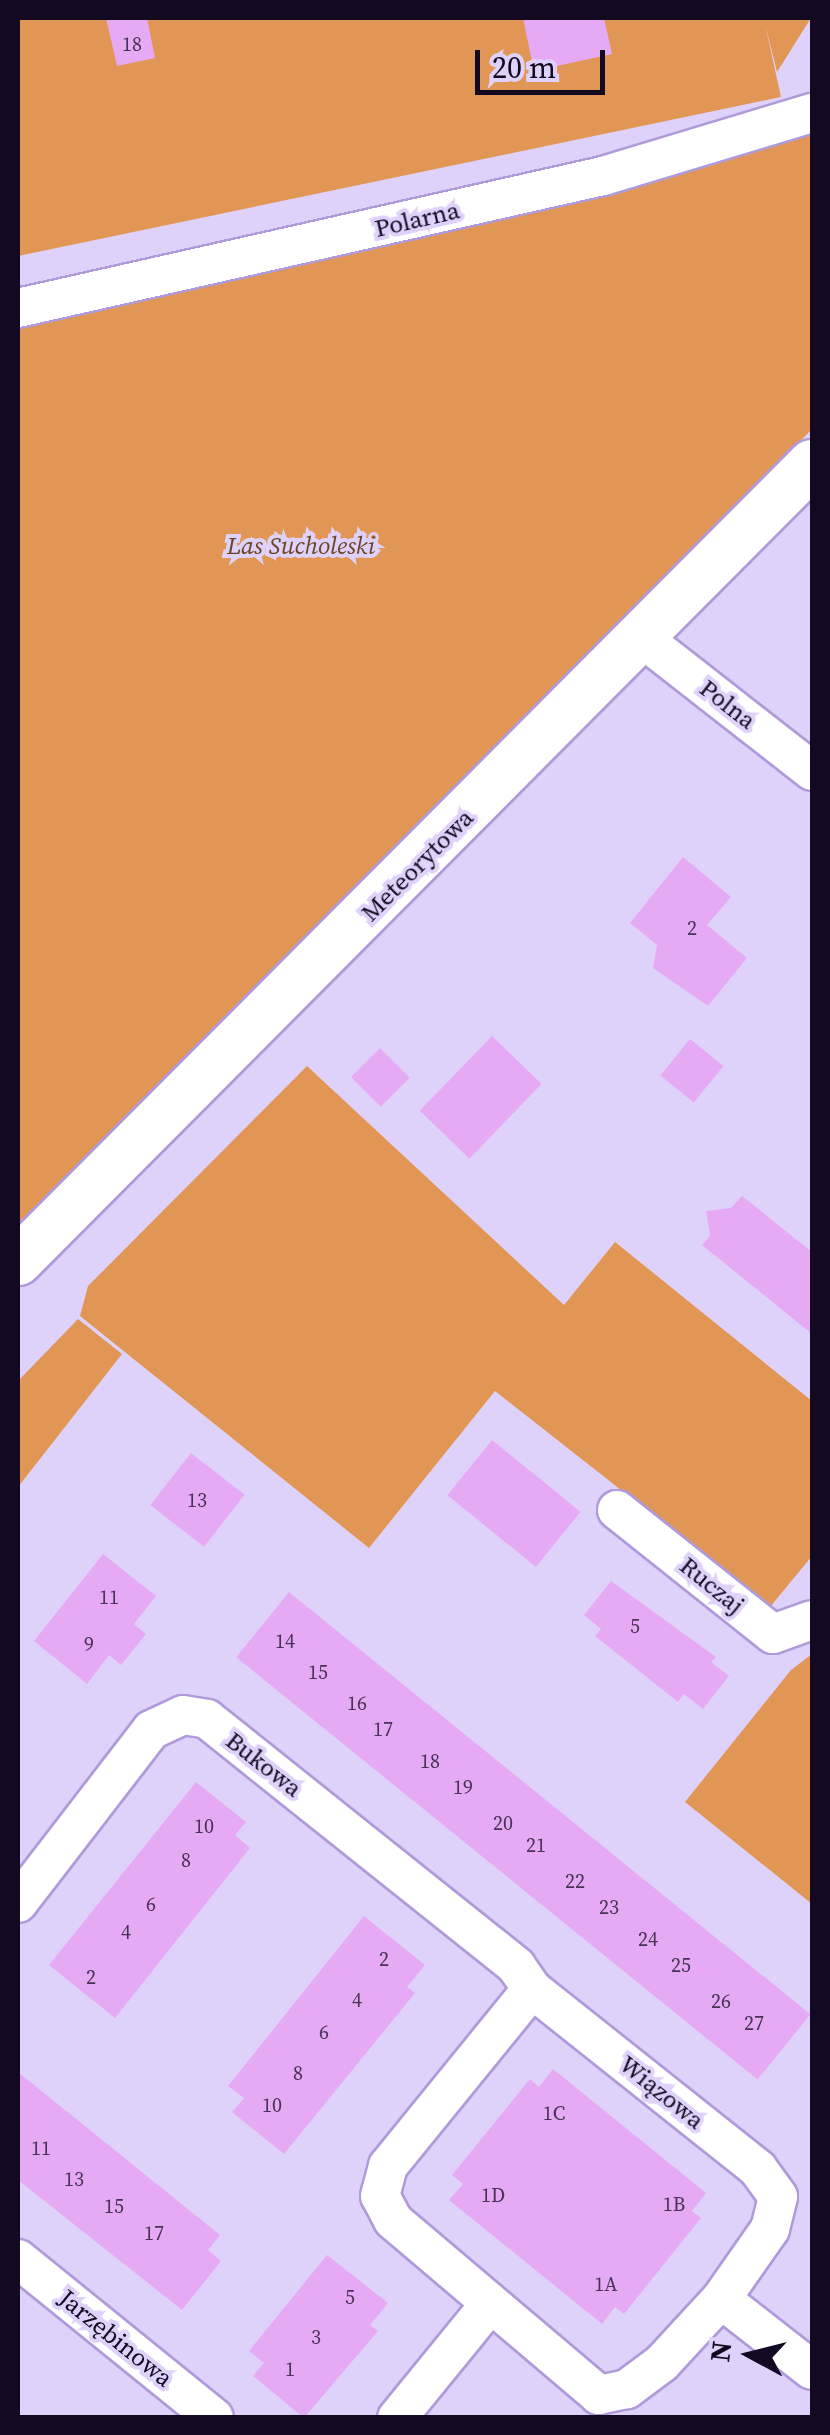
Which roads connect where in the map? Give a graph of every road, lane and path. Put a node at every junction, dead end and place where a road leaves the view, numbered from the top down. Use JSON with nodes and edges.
{"nodes":[{"id":1,"x":812,"y":113,"type":"edge"},
{"id":2,"x":18,"y":308,"type":"edge"},
{"id":3,"x":812,"y":464,"type":"edge"},
{"id":4,"x":642,"y":638,"type":"junction"},
{"id":5,"x":812,"y":772,"type":"edge"},
{"id":6,"x":18,"y":1261,"type":"edge"},
{"id":7,"x":617,"y":1510,"type":"dead end"},
{"id":8,"x":812,"y":1620,"type":"edge"},
{"id":9,"x":18,"y":1902,"type":"edge"},
{"id":10,"x":532,"y":1990,"type":"junction"},
{"id":11,"x":18,"y":2259,"type":"edge"},
{"id":12,"x":721,"y":2299,"type":"junction"},
{"id":13,"x":488,"y":2304,"type":"junction"},
{"id":14,"x":812,"y":2370,"type":"edge"},
{"id":15,"x":214,"y":2418,"type":"edge"},
{"id":16,"x":398,"y":2418,"type":"edge"}],
"edges":[{"from":1,"to":2,"type":"street","name":"Polarna"},
{"from":3,"to":4,"type":"street","name":"Meteorytowa"},
{"from":4,"to":5,"type":"street","name":"Polna"},
{"from":4,"to":6,"type":"street","name":"Meteorytowa"},
{"from":7,"to":8,"type":"street","name":"Ruczaj"},
{"from":9,"to":10,"type":"street","name":"Bukowa"},
{"from":10,"to":12,"type":"street","name":"Wiązowa"},
{"from":10,"to":13,"type":"street","name":"Wiązowa"},
{"from":11,"to":15,"type":"street","name":"Jarzębinowa"},
{"from":12,"to":13,"type":"street","name":"Wiązowa"},
{"from":12,"to":14,"type":"street"},
{"from":13,"to":16,"type":"street"}]}
